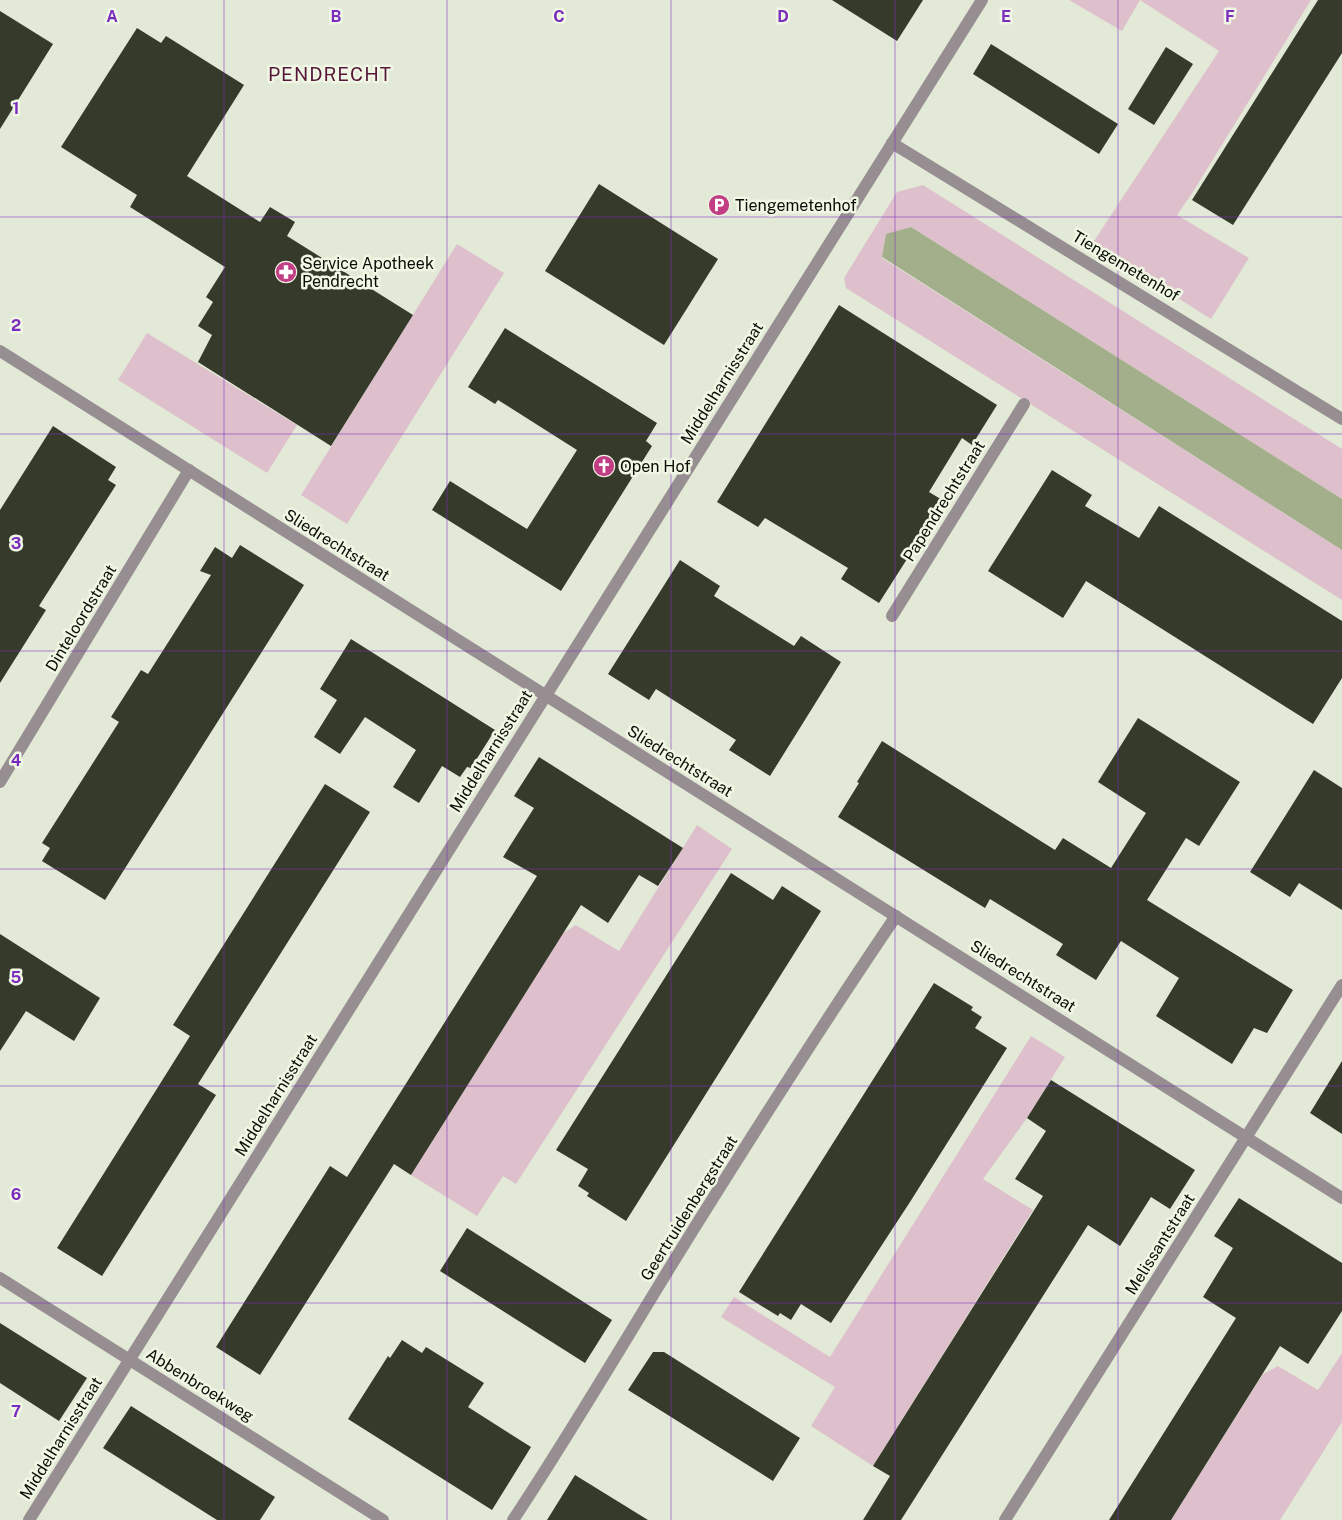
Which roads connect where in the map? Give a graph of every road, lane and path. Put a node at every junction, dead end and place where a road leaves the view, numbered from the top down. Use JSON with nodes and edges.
{"nodes":[{"id":1,"x":982,"y":0,"type":"edge"},
{"id":2,"x":892,"y":143,"type":"junction"},
{"id":3,"x":0,"y":351,"type":"edge"},
{"id":4,"x":1024,"y":404,"type":"dead end"},
{"id":5,"x":1342,"y":419,"type":"edge"},
{"id":6,"x":189,"y":470,"type":"junction"},
{"id":7,"x":892,"y":616,"type":"dead end"},
{"id":8,"x":546,"y":695,"type":"junction"},
{"id":9,"x":0,"y":782,"type":"edge"},
{"id":10,"x":896,"y":916,"type":"junction"},
{"id":11,"x":1342,"y":985,"type":"edge"},
{"id":12,"x":1246,"y":1137,"type":"junction"},
{"id":13,"x":1342,"y":1198,"type":"edge"},
{"id":14,"x":0,"y":1278,"type":"edge"},
{"id":15,"x":129,"y":1360,"type":"junction"},
{"id":16,"x":29,"y":1520,"type":"edge"},
{"id":17,"x":384,"y":1520,"type":"edge"},
{"id":18,"x":513,"y":1520,"type":"edge"},
{"id":19,"x":1005,"y":1520,"type":"edge"}],
"edges":[{"from":1,"to":2,"type":"street","name":"Middelharnisstraat"},
{"from":2,"to":5,"type":"street","name":"Tiengemetenhof"},
{"from":2,"to":8,"type":"street","name":"Middelharnisstraat"},
{"from":3,"to":6,"type":"street","name":"Sliedrechtstraat"},
{"from":4,"to":7,"type":"street","name":"Papendrechtstraat"},
{"from":6,"to":8,"type":"street","name":"Sliedrechtstraat"},
{"from":6,"to":9,"type":"street","name":"Dinteloordstraat"},
{"from":8,"to":10,"type":"street","name":"Sliedrechtstraat"},
{"from":8,"to":15,"type":"street","name":"Middelharnisstraat"},
{"from":10,"to":12,"type":"street","name":"Sliedrechtstraat"},
{"from":10,"to":18,"type":"street","name":"Geertruidenbergstraat"},
{"from":11,"to":12,"type":"street","name":"Melissantstraat"},
{"from":12,"to":13,"type":"street","name":"Sliedrechtstraat"},
{"from":12,"to":19,"type":"street","name":"Melissantstraat"},
{"from":14,"to":15,"type":"street","name":"Abbenbroekweg"},
{"from":15,"to":16,"type":"street","name":"Middelharnisstraat"},
{"from":15,"to":17,"type":"street","name":"Abbenbroekweg"}]}
